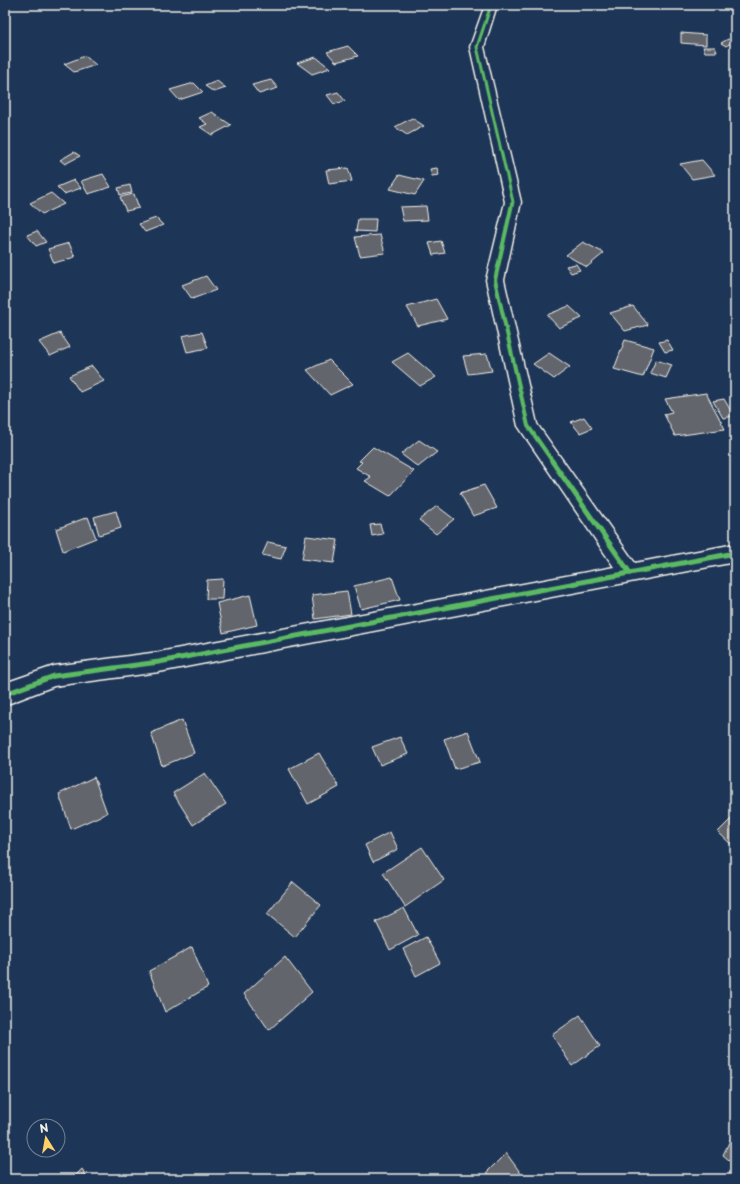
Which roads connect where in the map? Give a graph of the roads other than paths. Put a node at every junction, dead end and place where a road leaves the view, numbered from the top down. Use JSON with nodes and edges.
{"nodes":[{"id":1,"x":491,"y":5,"type":"edge"},
{"id":2,"x":735,"y":553,"type":"edge"},
{"id":3,"x":630,"y":573,"type":"junction"},
{"id":4,"x":5,"y":694,"type":"edge"}],
"edges":[{"from":1,"to":3,"type":"street"},
{"from":2,"to":3,"type":"street"},
{"from":3,"to":4,"type":"street"}]}
